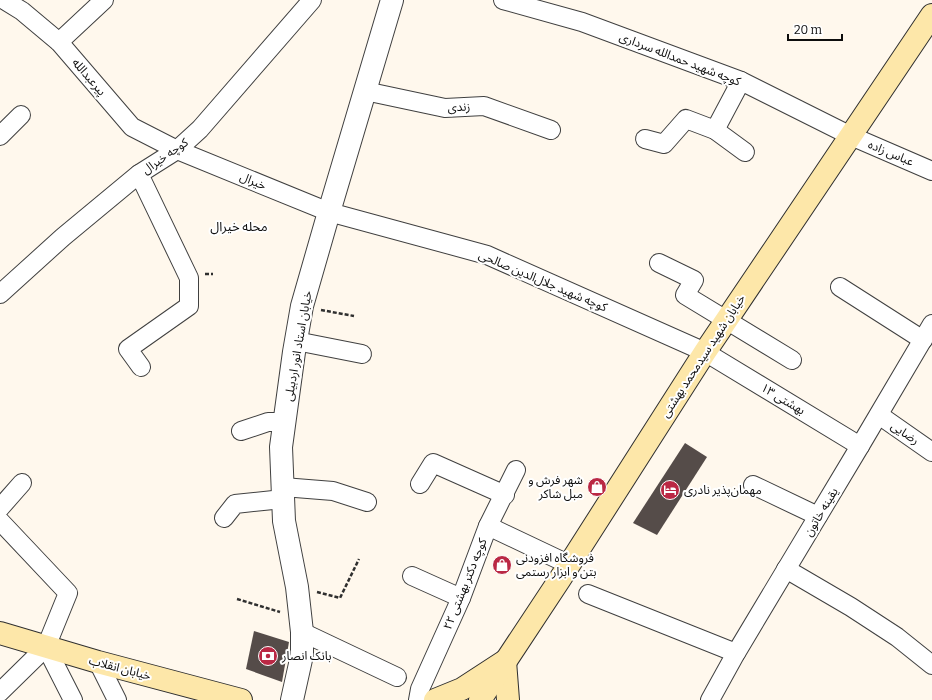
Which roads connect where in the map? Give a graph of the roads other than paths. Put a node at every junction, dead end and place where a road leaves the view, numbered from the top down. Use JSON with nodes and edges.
{"nodes":[{"id":1,"x":104,"y":0,"type":"edge"},
{"id":2,"x":312,"y":0,"type":"edge"},
{"id":3,"x":392,"y":0,"type":"edge"},
{"id":4,"x":503,"y":0,"type":"edge"},
{"id":5,"x":8,"y":1,"type":"edge"},
{"id":6,"x":932,"y":15,"type":"edge"},
{"id":7,"x":59,"y":42,"type":"junction"},
{"id":8,"x":741,"y":81,"type":"junction"},
{"id":9,"x":365,"y":91,"type":"junction"},
{"id":10,"x":21,"y":115,"type":"dead end"},
{"id":11,"x":551,"y":130,"type":"dead end"},
{"id":12,"x":715,"y":130,"type":"junction"},
{"id":13,"x":0,"y":136,"type":"edge"},
{"id":14,"x":851,"y":136,"type":"junction"},
{"id":15,"x":645,"y":139,"type":"dead end"},
{"id":16,"x":177,"y":150,"type":"junction"},
{"id":17,"x":745,"y":152,"type":"dead end"},
{"id":18,"x":932,"y":171,"type":"edge"},
{"id":19,"x":139,"y":174,"type":"junction"},
{"id":20,"x":328,"y":212,"type":"junction"},
{"id":21,"x":659,"y":263,"type":"dead end"},
{"id":22,"x":840,"y":287,"type":"dead end"},
{"id":23,"x":0,"y":294,"type":"edge"},
{"id":24,"x":727,"y":320,"type":"junction"},
{"id":25,"x":932,"y":324,"type":"edge"},
{"id":26,"x":923,"y":340,"type":"junction"},
{"id":27,"x":296,"y":341,"type":"junction"},
{"id":28,"x":705,"y":352,"type":"junction"},
{"id":29,"x":362,"y":354,"type":"dead end"},
{"id":30,"x":792,"y":360,"type":"dead end"},
{"id":31,"x":142,"y":367,"type":"dead end"},
{"id":32,"x":879,"y":415,"type":"junction"},
{"id":33,"x":285,"y":422,"type":"junction"},
{"id":34,"x":241,"y":430,"type":"dead end"},
{"id":35,"x":860,"y":446,"type":"junction"},
{"id":36,"x":932,"y":452,"type":"edge"},
{"id":37,"x":516,"y":470,"type":"dead end"},
{"id":38,"x":22,"y":483,"type":"dead end"},
{"id":39,"x":420,"y":484,"type":"dead end"},
{"id":40,"x":753,"y":485,"type":"dead end"},
{"id":41,"x":283,"y":493,"type":"junction"},
{"id":42,"x":505,"y":495,"type":"junction"},
{"id":43,"x":367,"y":502,"type":"dead end"},
{"id":44,"x":0,"y":508,"type":"edge"},
{"id":45,"x":818,"y":516,"type":"junction"},
{"id":46,"x":224,"y":518,"type":"dead end"},
{"id":47,"x":0,"y":521,"type":"edge"},
{"id":48,"x":488,"y":526,"type":"junction"},
{"id":49,"x":568,"y":564,"type":"junction"},
{"id":50,"x":786,"y":570,"type":"junction"},
{"id":51,"x":412,"y":576,"type":"dead end"},
{"id":52,"x":588,"y":594,"type":"dead end"},
{"id":53,"x":461,"y":598,"type":"junction"},
{"id":54,"x":302,"y":625,"type":"junction"},
{"id":55,"x":0,"y":633,"type":"edge"},
{"id":56,"x":46,"y":647,"type":"junction"},
{"id":57,"x":736,"y":653,"type":"junction"},
{"id":58,"x":505,"y":661,"type":"junction"},
{"id":59,"x":98,"y":662,"type":"junction"},
{"id":60,"x":932,"y":665,"type":"edge"},
{"id":61,"x":397,"y":677,"type":"dead end"},
{"id":62,"x":0,"y":692,"type":"edge"},
{"id":63,"x":73,"y":700,"type":"edge"},
{"id":64,"x":117,"y":700,"type":"edge"},
{"id":65,"x":241,"y":700,"type":"edge"},
{"id":66,"x":292,"y":700,"type":"edge"},
{"id":67,"x":418,"y":700,"type":"edge"},
{"id":68,"x":435,"y":700,"type":"edge"},
{"id":69,"x":480,"y":700,"type":"edge"},
{"id":70,"x":508,"y":700,"type":"edge"},
{"id":71,"x":710,"y":700,"type":"edge"}],
"edges":[{"from":1,"to":7,"type":"street"},
{"from":2,"to":16,"type":"street","name":"کوچه خیرال"},
{"from":3,"to":9,"type":"street","name":"خیابان استاد انور اردبیلی"},
{"from":4,"to":8,"type":"street","name":"کوچه شهید حمدالله سرداری"},
{"from":5,"to":7,"type":"street","name":"پیرعبدالله"},
{"from":6,"to":14,"type":"main road","name":"خیابان شهید سیدمحمد بهشتی"},
{"from":7,"to":16,"type":"street","name":"پیرعبدالله"},
{"from":8,"to":12,"type":"street"},
{"from":8,"to":14,"type":"street","name":"کوچه شهید حمدالله سرداری"},
{"from":9,"to":11,"type":"street","name":"زندی"},
{"from":9,"to":20,"type":"street","name":"خیابان استاد انور اردبیلی"},
{"from":10,"to":13,"type":"street"},
{"from":12,"to":15,"type":"street"},
{"from":12,"to":17,"type":"street"},
{"from":14,"to":18,"type":"street","name":"عباس زاده"},
{"from":14,"to":24,"type":"main road","name":"خیابان شهید سیدمحمد بهشتی"},
{"from":16,"to":19,"type":"street","name":"کوچه خیرال"},
{"from":16,"to":20,"type":"street","name":"خیرال"},
{"from":19,"to":23,"type":"street","name":"کوچه خیرال"},
{"from":19,"to":31,"type":"street"},
{"from":20,"to":27,"type":"street","name":"خیابان استاد انور اردبیلی"},
{"from":20,"to":28,"type":"street","name":"کوچه شهید جلال‌الدین صالحی"},
{"from":21,"to":24,"type":"street"},
{"from":22,"to":26,"type":"street"},
{"from":24,"to":28,"type":"main road","name":"خیابان شهید سیدمحمد بهشتی"},
{"from":24,"to":30,"type":"street"},
{"from":25,"to":26,"type":"street","name":"یقینه خاتون"},
{"from":26,"to":32,"type":"street","name":"یقینه خاتون"},
{"from":27,"to":29,"type":"street"},
{"from":27,"to":33,"type":"street","name":"خیابان استاد انور اردبیلی"},
{"from":28,"to":35,"type":"street","name":"بهشتی ۱۳"},
{"from":28,"to":49,"type":"main road","name":"خیابان شهید سیدمحمد بهشتی"},
{"from":32,"to":35,"type":"street","name":"یقینه خاتون"},
{"from":32,"to":36,"type":"street","name":"رضایی"},
{"from":33,"to":34,"type":"street"},
{"from":33,"to":41,"type":"street","name":"خیابان استاد انور اردبیلی"},
{"from":35,"to":45,"type":"street","name":"یقینه خاتون"},
{"from":37,"to":42,"type":"street","name":"کوچه دکتر بهشتی ۲۲"},
{"from":38,"to":44,"type":"street"},
{"from":39,"to":42,"type":"street"},
{"from":40,"to":45,"type":"street"},
{"from":41,"to":43,"type":"street"},
{"from":41,"to":46,"type":"street"},
{"from":41,"to":54,"type":"street","name":"خیابان استاد انور اردبیلی"},
{"from":42,"to":48,"type":"street","name":"کوچه دکتر بهشتی ۲۲"},
{"from":45,"to":50,"type":"street","name":"یقینه خاتون"},
{"from":47,"to":56,"type":"street"},
{"from":48,"to":49,"type":"street"},
{"from":48,"to":53,"type":"street","name":"کوچه دکتر بهشتی ۲۲"},
{"from":49,"to":58,"type":"main road","name":"خیابان شهید سیدمحمد بهشتی"},
{"from":50,"to":57,"type":"street","name":"یقینه خاتون"},
{"from":50,"to":60,"type":"street"},
{"from":51,"to":53,"type":"street"},
{"from":52,"to":57,"type":"street"},
{"from":53,"to":67,"type":"street","name":"کوچه دکتر بهشتی ۲۲"},
{"from":54,"to":61,"type":"street"},
{"from":54,"to":66,"type":"street","name":"خیابان استاد انور اردبیلی"},
{"from":55,"to":56,"type":"main road","name":"خیابان انقلاب"},
{"from":56,"to":59,"type":"main road","name":"خیابان انقلاب"},
{"from":56,"to":62,"type":"street"},
{"from":56,"to":63,"type":"street"},
{"from":57,"to":71,"type":"street","name":"یقینه خاتون"},
{"from":58,"to":68,"type":"main road"},
{"from":58,"to":69,"type":"main road","name":"خیابان شهید سیدمحمد بهشتی"},
{"from":58,"to":70,"type":"main road"},
{"from":59,"to":64,"type":"street"},
{"from":59,"to":65,"type":"main road","name":"خیابان انقلاب"}]}
